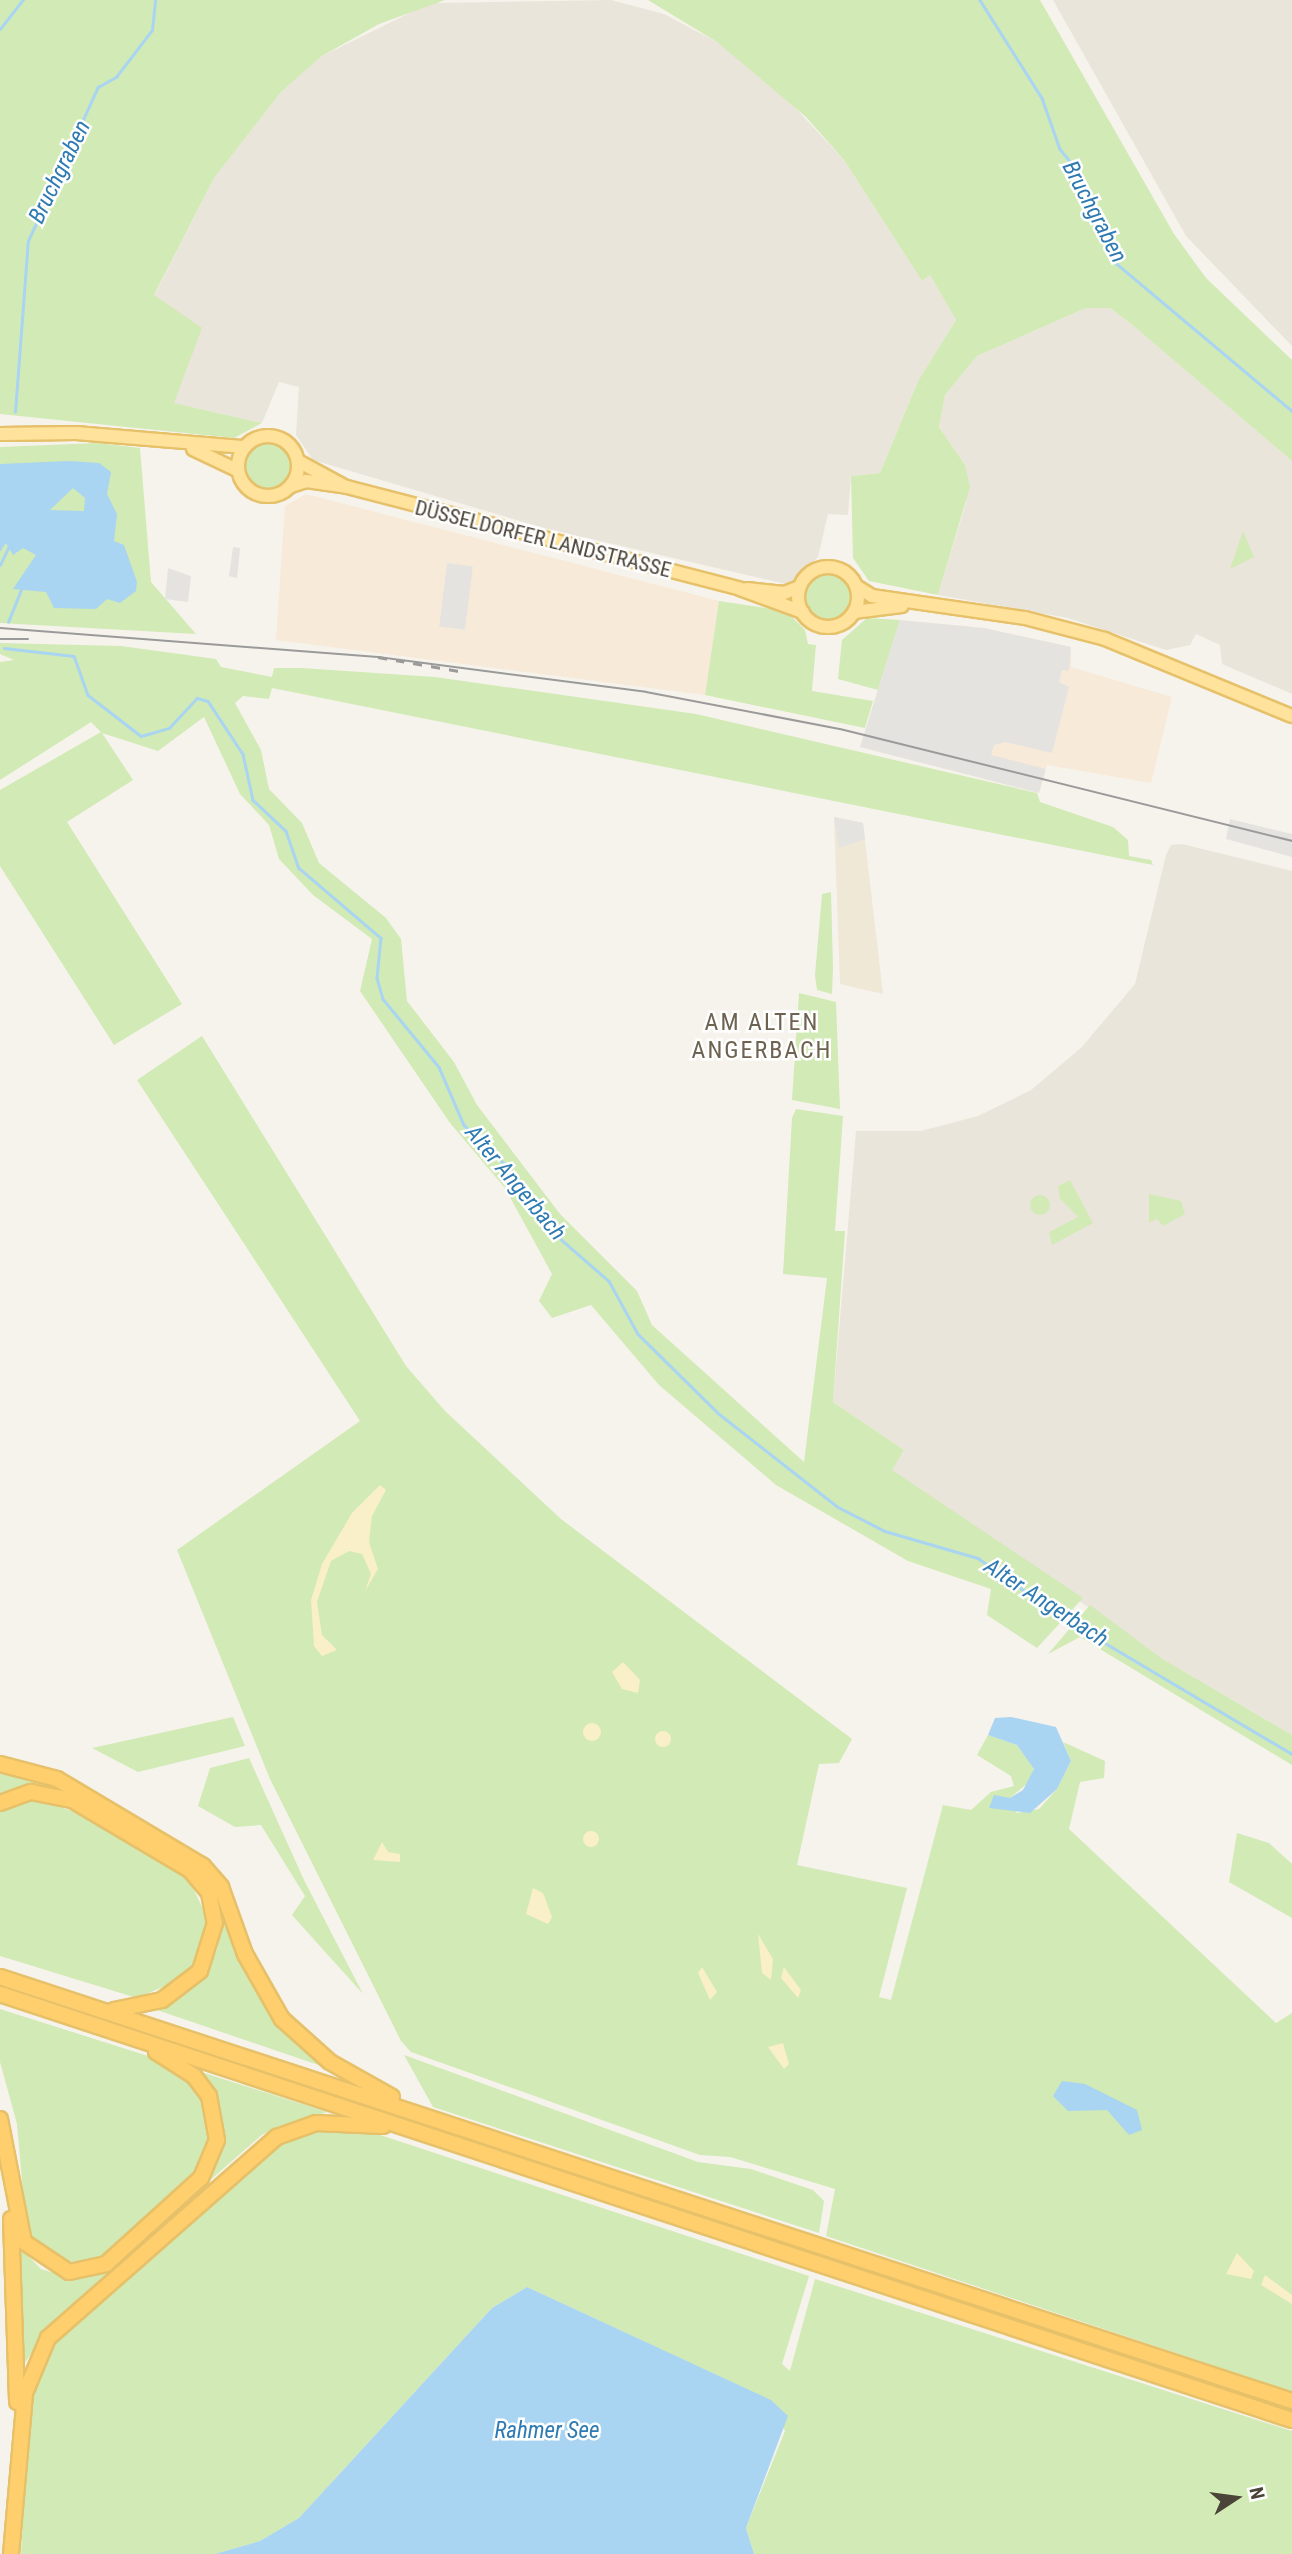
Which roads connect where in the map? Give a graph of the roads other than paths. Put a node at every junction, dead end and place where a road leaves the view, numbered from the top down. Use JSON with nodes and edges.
{"nodes":[{"id":1,"x":0,"y":434,"type":"edge"},
{"id":2,"x":183,"y":445,"type":"junction"},
{"id":3,"x":244,"y":447,"type":"junction"},
{"id":4,"x":298,"y":461,"type":"junction"},
{"id":5,"x":237,"y":470,"type":"junction"},
{"id":6,"x":290,"y":486,"type":"junction"},
{"id":7,"x":347,"y":488,"type":"junction"},
{"id":8,"x":856,"y":586,"type":"junction"},
{"id":9,"x":800,"y":587,"type":"junction"},
{"id":10,"x":740,"y":589,"type":"junction"},
{"id":11,"x":920,"y":605,"type":"junction"},
{"id":12,"x":803,"y":612,"type":"junction"},
{"id":13,"x":853,"y":612,"type":"junction"},
{"id":14,"x":1292,"y":716,"type":"edge"},
{"id":15,"x":0,"y":1763,"type":"edge"},
{"id":16,"x":0,"y":1803,"type":"edge"},
{"id":17,"x":1,"y":1978,"type":"edge"},
{"id":18,"x":2,"y":1995,"type":"edge"},
{"id":19,"x":101,"y":2010,"type":"junction"},
{"id":20,"x":131,"y":2038,"type":"junction"},
{"id":21,"x":418,"y":2112,"type":"junction"},
{"id":22,"x":0,"y":2119,"type":"edge"},
{"id":23,"x":422,"y":2131,"type":"junction"},
{"id":24,"x":9,"y":2183,"type":"junction"},
{"id":25,"x":1292,"y":2401,"type":"edge"},
{"id":26,"x":1292,"y":2420,"type":"edge"},
{"id":27,"x":18,"y":2437,"type":"junction"},
{"id":28,"x":11,"y":2554,"type":"edge"}],
"edges":[{"from":1,"to":2,"type":"main road"},
{"from":2,"to":3,"type":"main road"},
{"from":2,"to":5,"type":"main road"},
{"from":3,"to":4,"type":"main road"},
{"from":3,"to":5,"type":"main road"},
{"from":4,"to":6,"type":"main road"},
{"from":4,"to":7,"type":"main road","name":"DÜSSELDORFER LANDSTRASSE"},
{"from":5,"to":6,"type":"main road"},
{"from":6,"to":7,"type":"main road","name":"DÜSSELDORFER LANDSTRASSE"},
{"from":7,"to":10,"type":"main road","name":"DÜSSELDORFER LANDSTRASSE"},
{"from":8,"to":9,"type":"main road"},
{"from":8,"to":11,"type":"main road"},
{"from":8,"to":13,"type":"main road"},
{"from":9,"to":10,"type":"main road","name":"DÜSSELDORFER LANDSTRASSE"},
{"from":9,"to":12,"type":"main road"},
{"from":10,"to":12,"type":"main road","name":"DÜSSELDORFER LANDSTRASSE"},
{"from":11,"to":13,"type":"main road"},
{"from":11,"to":14,"type":"main road"},
{"from":12,"to":13,"type":"main road"},
{"from":15,"to":21,"type":"highway"},
{"from":16,"to":19,"type":"highway"},
{"from":17,"to":19,"type":"highway"},
{"from":18,"to":20,"type":"highway"},
{"from":19,"to":21,"type":"highway"},
{"from":20,"to":23,"type":"highway"},
{"from":20,"to":24,"type":"highway"},
{"from":21,"to":25,"type":"highway"},
{"from":22,"to":24,"type":"highway"},
{"from":23,"to":26,"type":"highway"},
{"from":23,"to":27,"type":"highway"},
{"from":24,"to":27,"type":"highway"},
{"from":27,"to":28,"type":"highway"}]}
